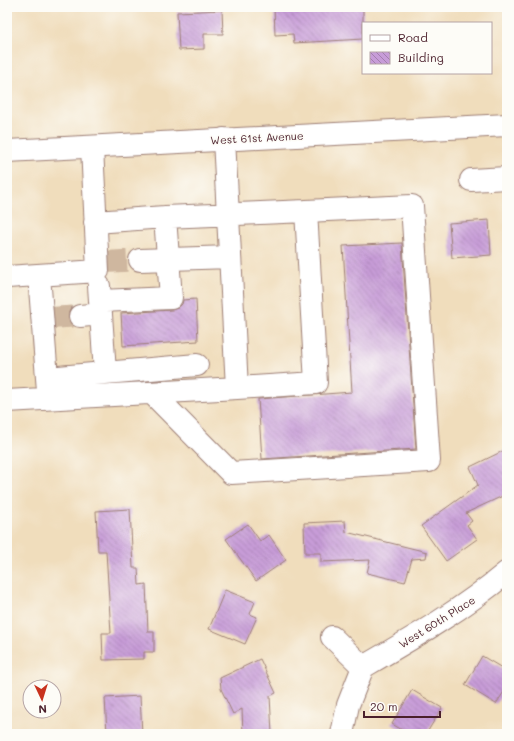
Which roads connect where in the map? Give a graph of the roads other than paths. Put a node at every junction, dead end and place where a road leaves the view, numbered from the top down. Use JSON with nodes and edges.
{"nodes":[{"id":1,"x":507,"y":125,"type":"edge"},
{"id":2,"x":224,"y":139,"type":"junction"},
{"id":3,"x":92,"y":147,"type":"junction"},
{"id":4,"x":7,"y":151,"type":"edge"},
{"id":5,"x":507,"y":178,"type":"edge"},
{"id":6,"x":471,"y":180,"type":"dead end"},
{"id":7,"x":306,"y":211,"type":"junction"},
{"id":8,"x":228,"y":214,"type":"junction"},
{"id":9,"x":165,"y":217,"type":"junction"},
{"id":10,"x":95,"y":222,"type":"junction"},
{"id":11,"x":230,"y":257,"type":"junction"},
{"id":12,"x":168,"y":258,"type":"junction"},
{"id":13,"x":140,"y":260,"type":"tunnel mouth"},
{"id":14,"x":100,"y":265,"type":"junction"},
{"id":15,"x":40,"y":275,"type":"junction"},
{"id":16,"x":7,"y":277,"type":"edge"},
{"id":17,"x":94,"y":311,"type":"junction"},
{"id":18,"x":197,"y":365,"type":"dead end"},
{"id":19,"x":104,"y":372,"type":"junction"},
{"id":20,"x":48,"y":388,"type":"junction"},
{"id":21,"x":237,"y":388,"type":"junction"},
{"id":22,"x":152,"y":393,"type":"junction"},
{"id":23,"x":7,"y":401,"type":"edge"},
{"id":24,"x":507,"y":572,"type":"edge"},
{"id":25,"x":332,"y":637,"type":"dead end"},
{"id":26,"x":363,"y":667,"type":"junction"},
{"id":27,"x":342,"y":734,"type":"edge"}],
"edges":[{"from":1,"to":2,"type":"main road","name":"West 61st Avenue"},
{"from":2,"to":3,"type":"main road","name":"West 61st Avenue"},
{"from":2,"to":8,"type":"main road"},
{"from":3,"to":4,"type":"main road","name":"West 61st Avenue"},
{"from":3,"to":10,"type":"main road"},
{"from":5,"to":6,"type":"main road"},
{"from":7,"to":8,"type":"main road"},
{"from":7,"to":21,"type":"main road"},
{"from":7,"to":22,"type":"main road"},
{"from":8,"to":9,"type":"main road"},
{"from":8,"to":11,"type":"main road"},
{"from":9,"to":10,"type":"main road"},
{"from":9,"to":12,"type":"main road"},
{"from":10,"to":14,"type":"main road"},
{"from":11,"to":12,"type":"main road"},
{"from":11,"to":21,"type":"main road"},
{"from":12,"to":13,"type":"main road"},
{"from":12,"to":17,"type":"main road"},
{"from":14,"to":15,"type":"main road"},
{"from":14,"to":17,"type":"main road"},
{"from":15,"to":16,"type":"main road"},
{"from":15,"to":20,"type":"main road"},
{"from":17,"to":19,"type":"main road"},
{"from":18,"to":19,"type":"main road"},
{"from":19,"to":20,"type":"main road"},
{"from":20,"to":22,"type":"main road"},
{"from":20,"to":23,"type":"main road"},
{"from":21,"to":22,"type":"main road"},
{"from":24,"to":26,"type":"main road","name":"West 60th Place"},
{"from":25,"to":26,"type":"main road"},
{"from":26,"to":27,"type":"main road"}]}
